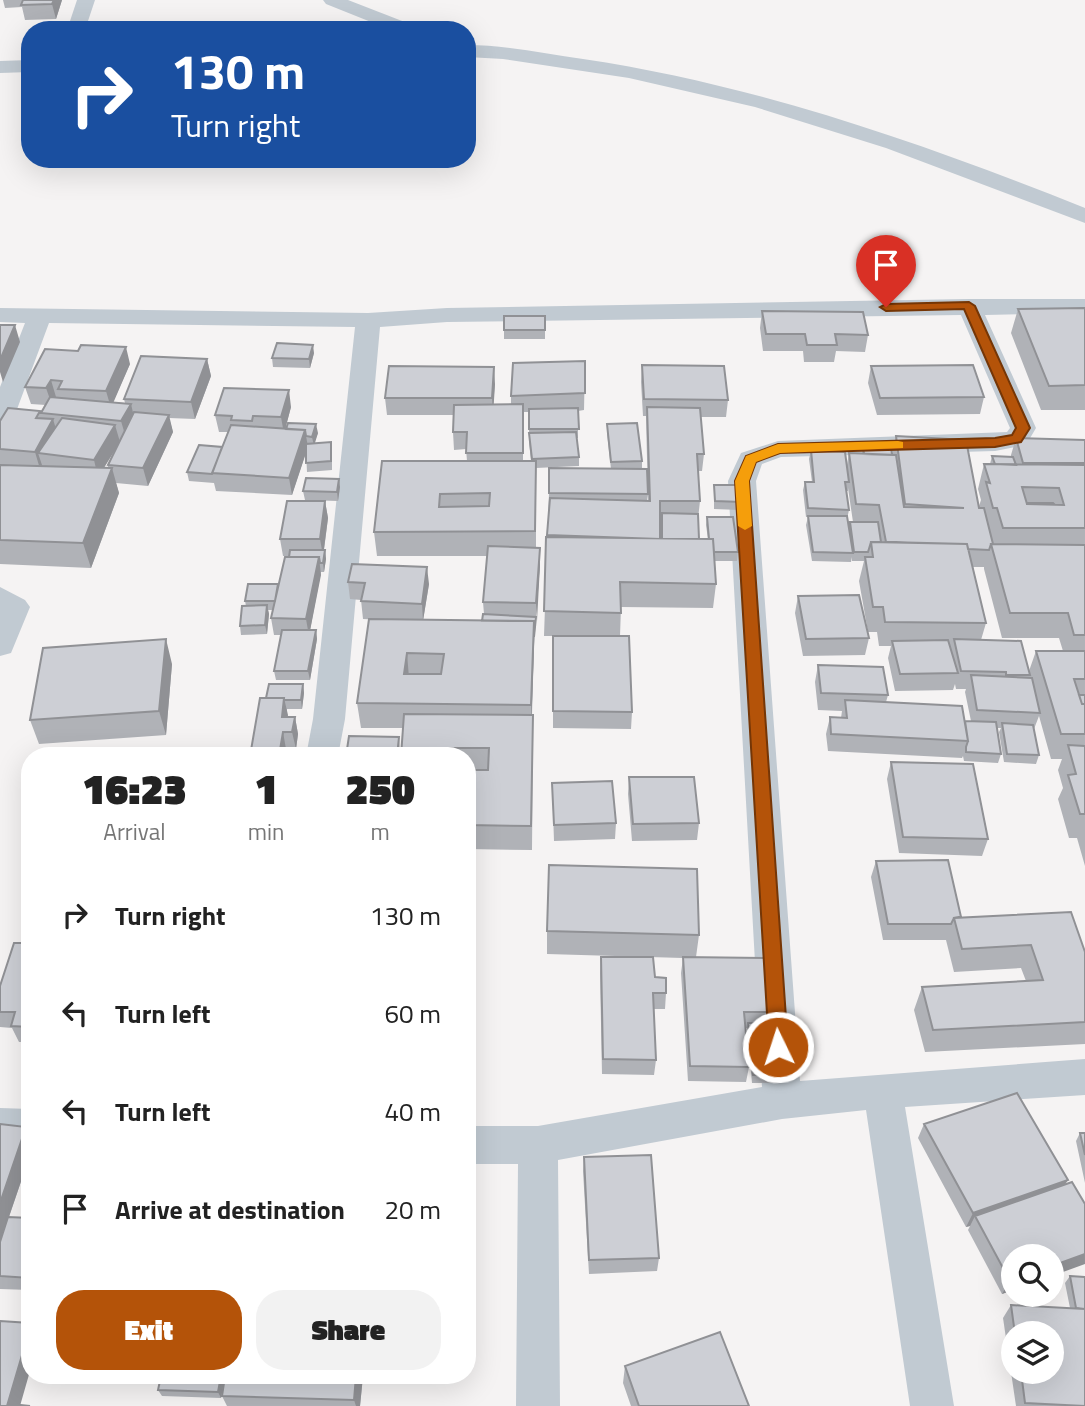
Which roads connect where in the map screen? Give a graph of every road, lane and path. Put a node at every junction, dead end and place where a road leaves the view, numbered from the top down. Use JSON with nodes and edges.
{"nodes":[{"id":1,"x":86,"y":0,"type":"edge"},
{"id":2,"x":332,"y":0,"type":"edge"},
{"id":3,"x":79,"y":21,"type":"edge"},
{"id":4,"x":385,"y":21,"type":"edge"},
{"id":5,"x":476,"y":52,"type":"edge"},
{"id":6,"x":21,"y":66,"type":"edge"},
{"id":7,"x":0,"y":67,"type":"edge"},
{"id":8,"x":1085,"y":216,"type":"edge"},
{"id":9,"x":969,"y":306,"type":"junction"},
{"id":10,"x":1085,"y":306,"type":"edge"},
{"id":11,"x":0,"y":315,"type":"edge"},
{"id":12,"x":40,"y":316,"type":"junction"},
{"id":13,"x":368,"y":320,"type":"junction"},
{"id":14,"x":0,"y":420,"type":"edge"},
{"id":15,"x":0,"y":597,"type":"edge"},
{"id":16,"x":0,"y":645,"type":"edge"},
{"id":17,"x":324,"y":747,"type":"edge"},
{"id":18,"x":1085,"y":1077,"type":"edge"},
{"id":19,"x":883,"y":1091,"type":"junction"},
{"id":20,"x":782,"y":1101,"type":"junction"},
{"id":21,"x":0,"y":1126,"type":"edge"},
{"id":22,"x":21,"y":1127,"type":"edge"},
{"id":23,"x":476,"y":1144,"type":"edge"},
{"id":24,"x":538,"y":1145,"type":"junction"},
{"id":25,"x":538,"y":1406,"type":"edge"},
{"id":26,"x":932,"y":1406,"type":"edge"}],
"edges":[{"from":1,"to":3,"type":"street"},
{"from":2,"to":4,"type":"street"},
{"from":5,"to":8,"type":"street"},
{"from":6,"to":7,"type":"street"},
{"from":9,"to":10,"type":"street"},
{"from":9,"to":13,"type":"street"},
{"from":9,"to":20,"type":"street"},
{"from":11,"to":12,"type":"street"},
{"from":12,"to":13,"type":"street"},
{"from":12,"to":14,"type":"street"},
{"from":13,"to":17,"type":"street"},
{"from":15,"to":16,"type":"street"},
{"from":18,"to":19,"type":"street"},
{"from":19,"to":20,"type":"street"},
{"from":19,"to":26,"type":"street"},
{"from":20,"to":24,"type":"street"},
{"from":21,"to":22,"type":"street"},
{"from":23,"to":24,"type":"street"},
{"from":24,"to":25,"type":"street"}]}
